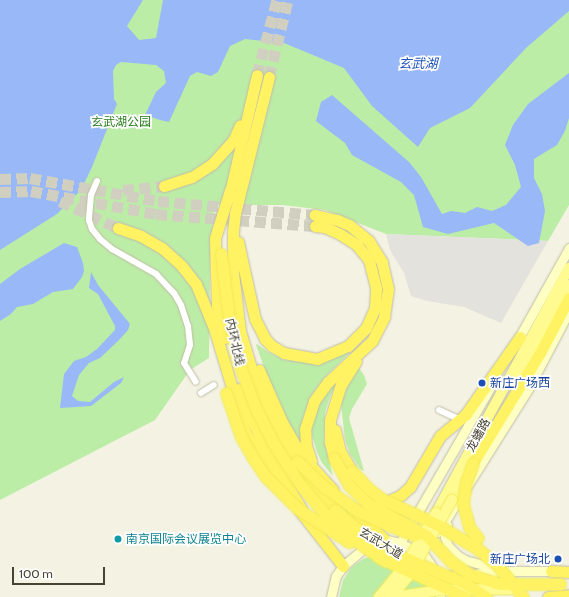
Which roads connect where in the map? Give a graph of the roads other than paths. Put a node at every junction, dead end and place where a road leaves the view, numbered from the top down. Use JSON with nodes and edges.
{"nodes":[{"id":1,"x":257,"y":75,"type":"tunnel mouth"},
{"id":2,"x":269,"y":77,"type":"tunnel mouth"},
{"id":3,"x":248,"y":110,"type":"junction"},
{"id":4,"x":248,"y":166,"type":"junction"},
{"id":5,"x":97,"y":181,"type":"dead end"},
{"id":6,"x":164,"y":186,"type":"tunnel mouth"},
{"id":7,"x":230,"y":190,"type":"junction"},
{"id":8,"x":315,"y":214,"type":"tunnel mouth"},
{"id":9,"x":315,"y":226,"type":"tunnel mouth"},
{"id":10,"x":118,"y":228,"type":"tunnel mouth"},
{"id":11,"x":238,"y":247,"type":"junction"},
{"id":12,"x":569,"y":248,"type":"edge"},
{"id":13,"x":569,"y":268,"type":"edge"},
{"id":14,"x":569,"y":285,"type":"edge"},
{"id":15,"x":569,"y":298,"type":"edge"},
{"id":16,"x":569,"y":311,"type":"edge"},
{"id":17,"x":214,"y":328,"type":"junction"},
{"id":18,"x":520,"y":336,"type":"junction"},
{"id":19,"x":362,"y":352,"type":"junction"},
{"id":20,"x":196,"y":382,"type":"dead end"},
{"id":21,"x":214,"y":385,"type":"dead end"},
{"id":22,"x":202,"y":393,"type":"dead end"},
{"id":23,"x":439,"y":410,"type":"dead end"},
{"id":24,"x":456,"y":418,"type":"dead end"},
{"id":25,"x":337,"y":455,"type":"junction"},
{"id":26,"x":296,"y":461,"type":"junction"},
{"id":27,"x":316,"y":470,"type":"junction"},
{"id":28,"x":344,"y":502,"type":"junction"},
{"id":29,"x":450,"y":514,"type":"junction"},
{"id":30,"x":311,"y":526,"type":"junction"},
{"id":31,"x":427,"y":536,"type":"junction"},
{"id":32,"x":384,"y":539,"type":"junction"},
{"id":33,"x":400,"y":543,"type":"junction"},
{"id":34,"x":424,"y":555,"type":"junction"},
{"id":35,"x":385,"y":561,"type":"junction"},
{"id":36,"x":497,"y":564,"type":"junction"},
{"id":37,"x":343,"y":566,"type":"junction"},
{"id":38,"x":508,"y":571,"type":"junction"},
{"id":39,"x":551,"y":571,"type":"joint"},
{"id":40,"x":569,"y":571,"type":"edge"},
{"id":41,"x":435,"y":576,"type":"junction"},
{"id":42,"x":564,"y":584,"type":"edge"},
{"id":43,"x":569,"y":595,"type":"edge"},
{"id":44,"x":331,"y":597,"type":"edge"},
{"id":45,"x":379,"y":597,"type":"edge"},
{"id":46,"x":391,"y":597,"type":"edge"},
{"id":47,"x":394,"y":597,"type":"edge"},
{"id":48,"x":440,"y":597,"type":"edge"},
{"id":49,"x":465,"y":597,"type":"edge"},
{"id":50,"x":486,"y":597,"type":"edge"},
{"id":51,"x":523,"y":597,"type":"edge"},
{"id":52,"x":548,"y":597,"type":"edge"}],
"edges":[{"from":1,"to":3,"type":"highway","name":"内环北线"},
{"from":2,"to":4,"type":"highway","name":"内环北线"},
{"from":3,"to":6,"type":"highway"},
{"from":3,"to":7,"type":"highway","name":"内环北线"},
{"from":4,"to":11,"type":"highway"},
{"from":4,"to":26,"type":"highway","name":"内环北线"},
{"from":5,"to":20,"type":"street"},
{"from":7,"to":30,"type":"highway"},
{"from":7,"to":35,"type":"highway","name":"内环北线","bridge":true},
{"from":8,"to":19,"type":"highway"},
{"from":9,"to":11,"type":"highway"},
{"from":10,"to":17,"type":"highway"},
{"from":11,"to":27,"type":"highway"},
{"from":12,"to":18,"type":"street","name":"龙蟠路"},
{"from":13,"to":45,"type":"main road","name":"龙蟠路","bridge":true},
{"from":14,"to":46,"type":"main road","name":"龙蟠路","bridge":true},
{"from":15,"to":36,"type":"highway","bridge":true},
{"from":16,"to":29,"type":"street","name":"龙蟠路"},
{"from":17,"to":30,"type":"highway"},
{"from":17,"to":35,"type":"highway","bridge":true},
{"from":18,"to":28,"type":"highway"},
{"from":18,"to":33,"type":"street","name":"龙蟠路"},
{"from":19,"to":25,"type":"highway"},
{"from":19,"to":27,"type":"highway"},
{"from":21,"to":22,"type":"street"},
{"from":23,"to":24,"type":"street"},
{"from":25,"to":31,"type":"highway","bridge":true},
{"from":25,"to":36,"type":"highway","bridge":true},
{"from":26,"to":28,"type":"highway","bridge":true},
{"from":26,"to":50,"type":"highway","name":"玄武大道","bridge":true},
{"from":27,"to":28,"type":"highway"},
{"from":28,"to":31,"type":"highway","bridge":true},
{"from":28,"to":32,"type":"highway"},
{"from":29,"to":34,"type":"street","name":"龙蟠路"},
{"from":29,"to":38,"type":"street"},
{"from":30,"to":37,"type":"highway"},
{"from":31,"to":42,"type":"highway","bridge":true},
{"from":32,"to":33,"type":"street"},
{"from":32,"to":37,"type":"street"},
{"from":33,"to":34,"type":"street"},
{"from":34,"to":41,"type":"street"},
{"from":35,"to":49,"type":"highway","name":"玄武大道","bridge":true},
{"from":36,"to":51,"type":"highway","bridge":true},
{"from":37,"to":44,"type":"street"},
{"from":38,"to":39,"type":"street"},
{"from":38,"to":41,"type":"street"},
{"from":39,"to":40,"type":"highway"},
{"from":41,"to":48,"type":"street"},
{"from":42,"to":47,"type":"main road","bridge":true},
{"from":43,"to":52,"type":"highway"}]}
